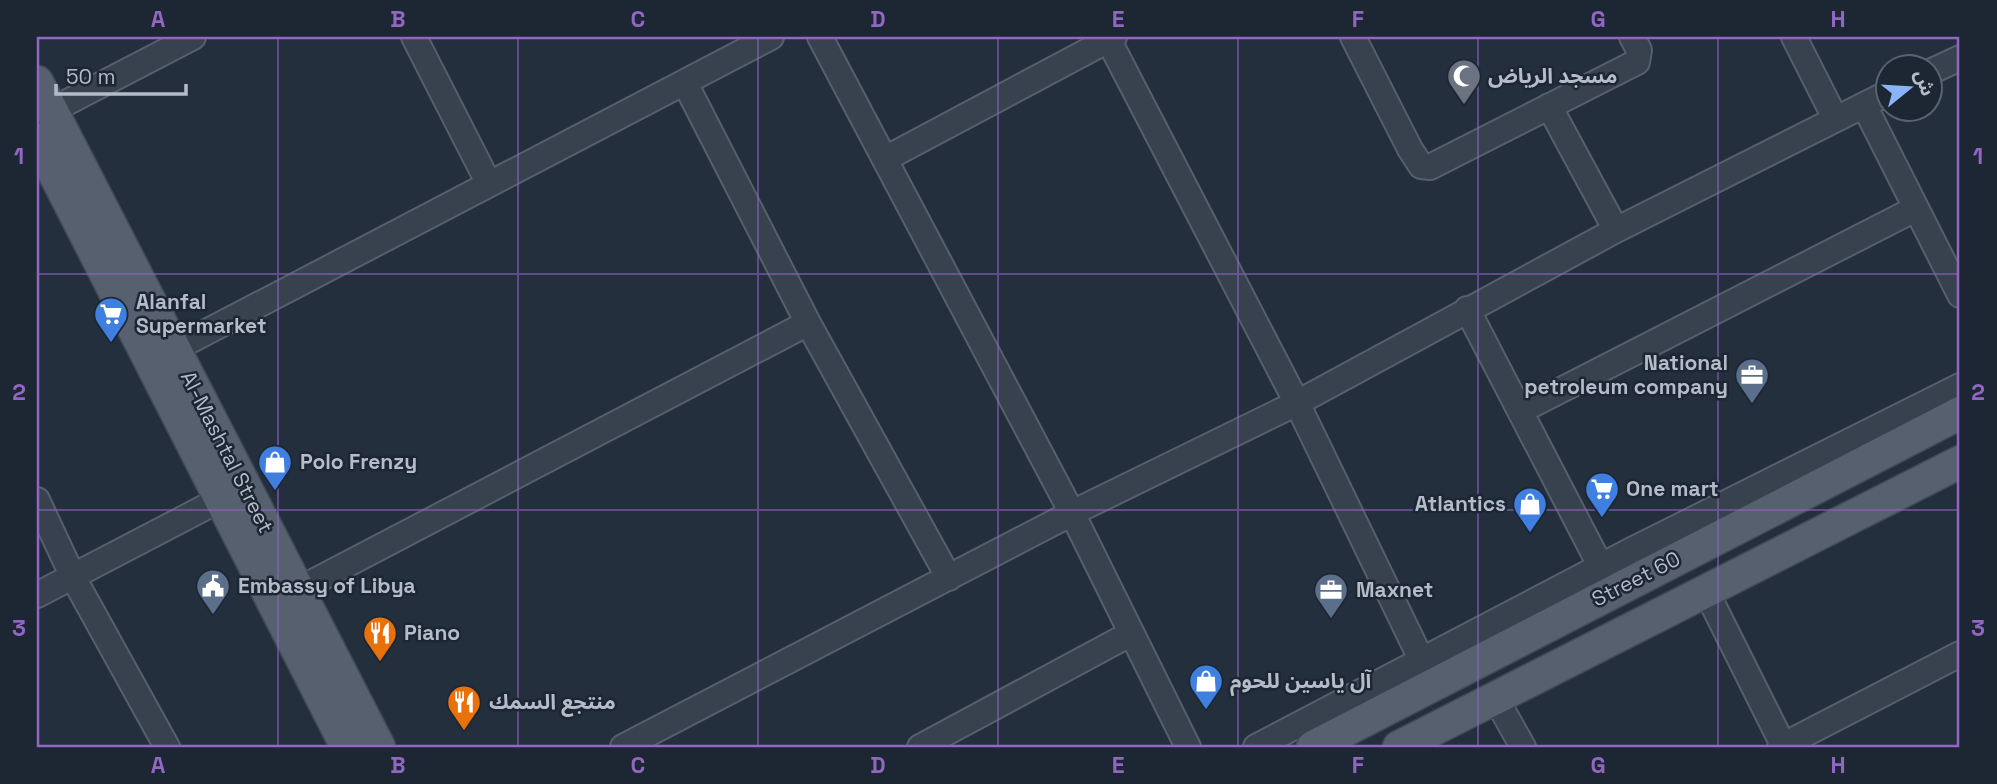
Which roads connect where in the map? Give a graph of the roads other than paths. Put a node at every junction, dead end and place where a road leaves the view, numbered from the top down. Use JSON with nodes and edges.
{"nodes":[{"id":1,"x":193,"y":37,"type":"edge"},
{"id":2,"x":414,"y":37,"type":"edge"},
{"id":3,"x":771,"y":37,"type":"edge"},
{"id":4,"x":820,"y":37,"type":"edge"},
{"id":5,"x":1353,"y":37,"type":"edge"},
{"id":6,"x":1632,"y":37,"type":"edge"},
{"id":7,"x":1794,"y":37,"type":"edge"},
{"id":8,"x":1110,"y":38,"type":"edge"},
{"id":9,"x":1960,"y":58,"type":"edge"},
{"id":10,"x":1944,"y":65,"type":"edge"},
{"id":11,"x":37,"y":82,"type":"edge"},
{"id":12,"x":685,"y":83,"type":"junction"},
{"id":13,"x":1874,"y":100,"type":"edge"},
{"id":14,"x":1864,"y":105,"type":"junction"},
{"id":15,"x":1549,"y":106,"type":"junction"},
{"id":16,"x":44,"y":114,"type":"edge"},
{"id":17,"x":1835,"y":118,"type":"junction"},
{"id":18,"x":37,"y":139,"type":"edge"},
{"id":19,"x":885,"y":159,"type":"junction"},
{"id":20,"x":489,"y":184,"type":"junction"},
{"id":21,"x":1915,"y":209,"type":"junction"},
{"id":22,"x":1616,"y":230,"type":"junction"},
{"id":23,"x":1960,"y":295,"type":"edge"},
{"id":24,"x":1467,"y":309,"type":"junction"},
{"id":25,"x":808,"y":323,"type":"junction"},
{"id":26,"x":174,"y":349,"type":"junction"},
{"id":27,"x":1960,"y":386,"type":"edge"},
{"id":28,"x":1297,"y":402,"type":"junction"},
{"id":29,"x":1520,"y":411,"type":"junction"},
{"id":30,"x":1960,"y":413,"type":"edge"},
{"id":31,"x":1960,"y":464,"type":"edge"},
{"id":32,"x":221,"y":499,"type":"junction"},
{"id":33,"x":37,"y":500,"type":"edge"},
{"id":34,"x":1072,"y":513,"type":"junction"},
{"id":35,"x":1639,"y":562,"type":"junction"},
{"id":36,"x":1601,"y":566,"type":"junction"},
{"id":37,"x":73,"y":577,"type":"junction"},
{"id":38,"x":949,"y":578,"type":"junction"},
{"id":39,"x":298,"y":590,"type":"junction"},
{"id":40,"x":1706,"y":591,"type":"junction"},
{"id":41,"x":37,"y":595,"type":"edge"},
{"id":42,"x":1130,"y":634,"type":"junction"},
{"id":43,"x":1960,"y":654,"type":"edge"},
{"id":44,"x":1422,"y":661,"type":"junction"},
{"id":45,"x":1417,"y":693,"type":"junction"},
{"id":46,"x":1496,"y":699,"type":"junction"},
{"id":47,"x":1377,"y":713,"type":"junction"},
{"id":48,"x":1436,"y":728,"type":"junction"},
{"id":49,"x":663,"y":738,"type":"edge"},
{"id":50,"x":167,"y":747,"type":"edge"},
{"id":51,"x":348,"y":747,"type":"edge"},
{"id":52,"x":379,"y":747,"type":"edge"},
{"id":53,"x":623,"y":747,"type":"edge"},
{"id":54,"x":920,"y":747,"type":"edge"},
{"id":55,"x":1188,"y":747,"type":"edge"},
{"id":56,"x":1256,"y":747,"type":"edge"},
{"id":57,"x":1313,"y":747,"type":"edge"},
{"id":58,"x":1396,"y":747,"type":"edge"},
{"id":59,"x":1523,"y":747,"type":"edge"},
{"id":60,"x":1783,"y":747,"type":"edge"}],
"edges":[{"from":1,"to":16,"type":"street"},
{"from":2,"to":20,"type":"street"},
{"from":3,"to":12,"type":"street"},
{"from":4,"to":19,"type":"street"},
{"from":5,"to":15,"type":"street"},
{"from":6,"to":15,"type":"street"},
{"from":7,"to":17,"type":"street"},
{"from":8,"to":19,"type":"street"},
{"from":8,"to":28,"type":"street"},
{"from":9,"to":10,"type":"street"},
{"from":11,"to":16,"type":"main road","name":"Al-Mashtal Street"},
{"from":12,"to":20,"type":"street"},
{"from":12,"to":25,"type":"street"},
{"from":13,"to":14,"type":"street"},
{"from":14,"to":17,"type":"street"},
{"from":14,"to":21,"type":"street"},
{"from":15,"to":22,"type":"street"},
{"from":16,"to":26,"type":"main road","name":"Al-Mashtal Street"},
{"from":17,"to":22,"type":"street"},
{"from":18,"to":32,"type":"main road","name":"Al-Mashtal Street"},
{"from":19,"to":34,"type":"street"},
{"from":20,"to":26,"type":"street"},
{"from":21,"to":23,"type":"street"},
{"from":21,"to":29,"type":"street"},
{"from":22,"to":24,"type":"street"},
{"from":24,"to":28,"type":"street"},
{"from":24,"to":29,"type":"street"},
{"from":25,"to":38,"type":"street"},
{"from":25,"to":39,"type":"street"},
{"from":26,"to":39,"type":"main road","name":"Al-Mashtal Street"},
{"from":27,"to":35,"type":"street"},
{"from":28,"to":34,"type":"street"},
{"from":28,"to":44,"type":"street"},
{"from":29,"to":36,"type":"street"},
{"from":30,"to":35,"type":"main road","name":"Street 60"},
{"from":31,"to":40,"type":"main road","name":"Street 60"},
{"from":32,"to":37,"type":"street"},
{"from":32,"to":51,"type":"main road","name":"Al-Mashtal Street"},
{"from":33,"to":37,"type":"street"},
{"from":34,"to":38,"type":"street"},
{"from":34,"to":42,"type":"street"},
{"from":35,"to":36,"type":"street"},
{"from":35,"to":45,"type":"main road","name":"Street 60"},
{"from":36,"to":44,"type":"street"},
{"from":37,"to":41,"type":"street"},
{"from":37,"to":50,"type":"street"},
{"from":38,"to":49,"type":"street"},
{"from":39,"to":52,"type":"main road","name":"Al-Mashtal Street"},
{"from":40,"to":46,"type":"main road","name":"Street 60"},
{"from":40,"to":60,"type":"street"},
{"from":42,"to":54,"type":"street"},
{"from":42,"to":55,"type":"street"},
{"from":43,"to":60,"type":"street"},
{"from":44,"to":56,"type":"street"},
{"from":45,"to":47,"type":"main road","name":"Street 60"},
{"from":45,"to":48,"type":"main road"},
{"from":46,"to":48,"type":"main road","name":"Street 60"},
{"from":46,"to":59,"type":"street"},
{"from":47,"to":57,"type":"main road","name":"Street 60"},
{"from":47,"to":58,"type":"main road"},
{"from":48,"to":58,"type":"main road","name":"Street 60"},
{"from":49,"to":53,"type":"street"}]}
